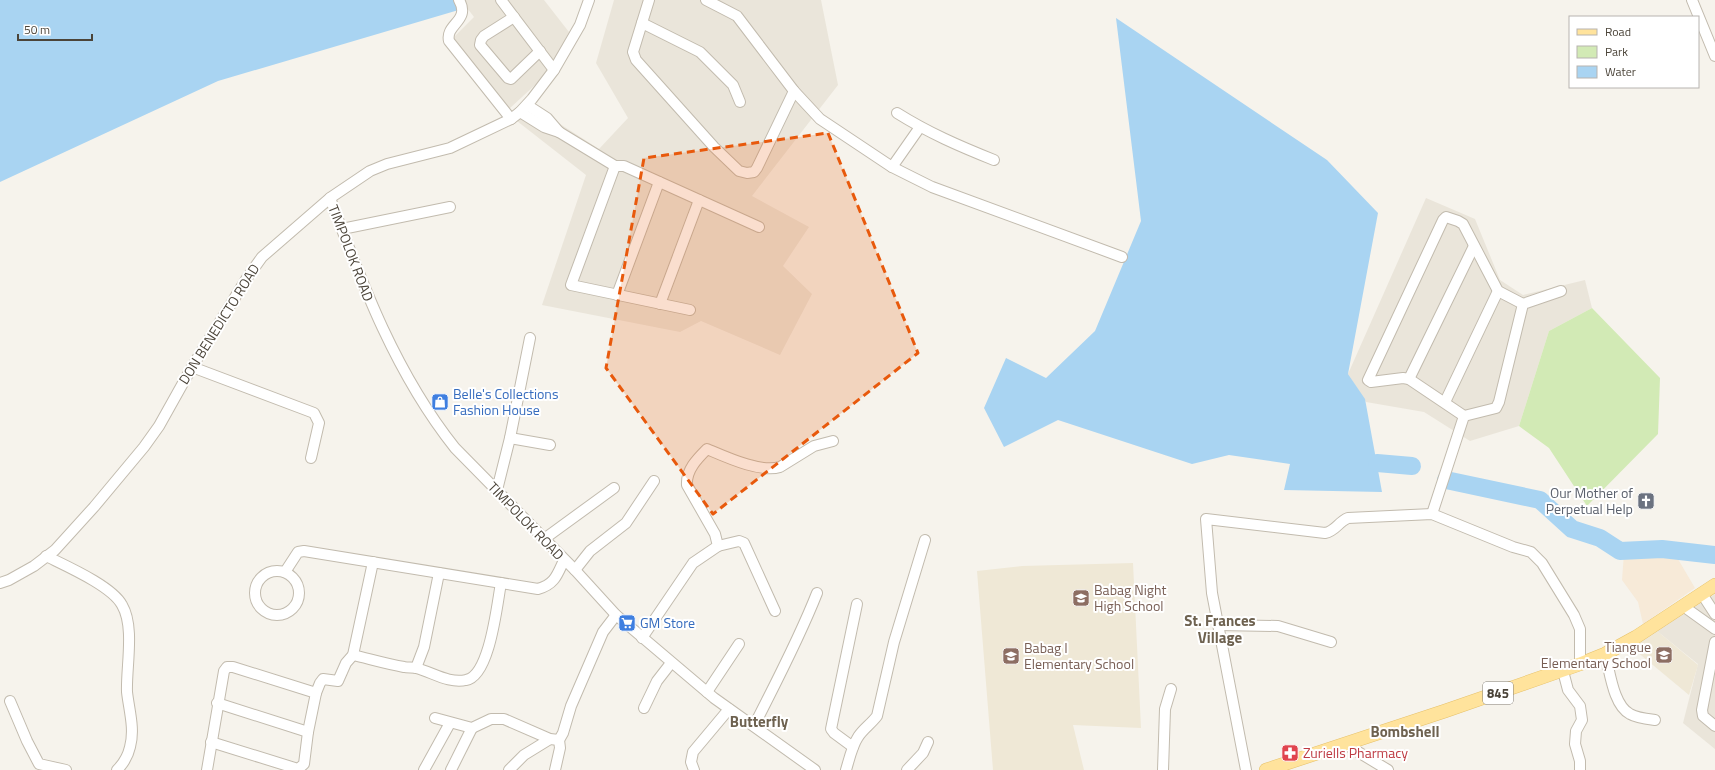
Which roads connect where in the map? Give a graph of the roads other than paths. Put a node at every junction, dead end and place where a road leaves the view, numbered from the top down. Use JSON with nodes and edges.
{"nodes":[{"id":1,"x":459,"y":0,"type":"edge"},
{"id":2,"x":501,"y":0,"type":"edge"},
{"id":3,"x":589,"y":0,"type":"edge"},
{"id":4,"x":649,"y":0,"type":"edge"},
{"id":5,"x":706,"y":0,"type":"edge"},
{"id":6,"x":1692,"y":0,"type":"edge"},
{"id":7,"x":722,"y":3,"type":"edge"},
{"id":8,"x":1699,"y":16,"type":"edge"},
{"id":9,"x":514,"y":17,"type":"junction"},
{"id":10,"x":1699,"y":17,"type":"edge"},
{"id":11,"x":642,"y":23,"type":"junction"},
{"id":12,"x":540,"y":51,"type":"junction"},
{"id":13,"x":1715,"y":56,"type":"edge"},
{"id":14,"x":554,"y":70,"type":"junction"},
{"id":15,"x":794,"y":91,"type":"junction"},
{"id":16,"x":740,"y":102,"type":"dead end"},
{"id":17,"x":523,"y":108,"type":"junction"},
{"id":18,"x":897,"y":113,"type":"dead end"},
{"id":19,"x":511,"y":119,"type":"junction"},
{"id":20,"x":920,"y":127,"type":"junction"},
{"id":21,"x":994,"y":160,"type":"dead end"},
{"id":22,"x":615,"y":166,"type":"junction"},
{"id":23,"x":892,"y":167,"type":"junction"},
{"id":24,"x":659,"y":182,"type":"junction"},
{"id":25,"x":330,"y":198,"type":"junction"},
{"id":26,"x":699,"y":200,"type":"junction"},
{"id":27,"x":450,"y":207,"type":"dead end"},
{"id":28,"x":759,"y":227,"type":"dead end"},
{"id":29,"x":342,"y":229,"type":"junction"},
{"id":30,"x":1474,"y":246,"type":"junction"},
{"id":31,"x":1122,"y":257,"type":"dead end"},
{"id":32,"x":1498,"y":291,"type":"junction"},
{"id":33,"x":1561,"y":291,"type":"dead end"},
{"id":34,"x":617,"y":295,"type":"junction"},
{"id":35,"x":660,"y":304,"type":"junction"},
{"id":36,"x":1523,"y":304,"type":"junction"},
{"id":37,"x":690,"y":310,"type":"dead end"},
{"id":38,"x":530,"y":338,"type":"dead end"},
{"id":39,"x":192,"y":367,"type":"junction"},
{"id":40,"x":1409,"y":379,"type":"junction"},
{"id":41,"x":1445,"y":402,"type":"junction"},
{"id":42,"x":1464,"y":416,"type":"junction"},
{"id":43,"x":510,"y":438,"type":"junction"},
{"id":44,"x":833,"y":441,"type":"dead end"},
{"id":45,"x":550,"y":444,"type":"dead end"},
{"id":46,"x":311,"y":458,"type":"dead end"},
{"id":47,"x":654,"y":481,"type":"dead end"},
{"id":48,"x":614,"y":488,"type":"dead end"},
{"id":49,"x":497,"y":490,"type":"junction"},
{"id":50,"x":1432,"y":514,"type":"junction"},
{"id":51,"x":544,"y":539,"type":"junction"},
{"id":52,"x":925,"y":540,"type":"dead end"},
{"id":53,"x":718,"y":546,"type":"junction"},
{"id":54,"x":46,"y":556,"type":"junction"},
{"id":55,"x":564,"y":560,"type":"junction"},
{"id":56,"x":373,"y":562,"type":"junction"},
{"id":57,"x":575,"y":570,"type":"junction"},
{"id":58,"x":285,"y":572,"type":"junction"},
{"id":59,"x":439,"y":573,"type":"junction"},
{"id":60,"x":0,"y":583,"type":"edge"},
{"id":61,"x":501,"y":583,"type":"junction"},
{"id":62,"x":1715,"y":585,"type":"edge"},
{"id":63,"x":816,"y":593,"type":"dead end"},
{"id":64,"x":1702,"y":594,"type":"junction"},
{"id":65,"x":858,"y":604,"type":"dead end"},
{"id":66,"x":1683,"y":606,"type":"junction"},
{"id":67,"x":775,"y":611,"type":"dead end"},
{"id":68,"x":1715,"y":614,"type":"edge"},
{"id":69,"x":616,"y":615,"type":"junction"},
{"id":70,"x":1218,"y":625,"type":"junction"},
{"id":71,"x":1715,"y":629,"type":"edge"},
{"id":72,"x":642,"y":638,"type":"junction"},
{"id":73,"x":1331,"y":642,"type":"dead end"},
{"id":74,"x":1715,"y":642,"type":"edge"},
{"id":75,"x":739,"y":644,"type":"dead end"},
{"id":76,"x":1605,"y":654,"type":"junction"},
{"id":77,"x":353,"y":655,"type":"junction"},
{"id":78,"x":671,"y":663,"type":"junction"},
{"id":79,"x":1580,"y":664,"type":"junction"},
{"id":80,"x":416,"y":668,"type":"junction"},
{"id":81,"x":1562,"y":671,"type":"junction"},
{"id":82,"x":1171,"y":689,"type":"dead end"},
{"id":83,"x":707,"y":692,"type":"junction"},
{"id":84,"x":316,"y":693,"type":"junction"},
{"id":85,"x":10,"y":701,"type":"dead end"},
{"id":86,"x":217,"y":703,"type":"junction"},
{"id":87,"x":644,"y":708,"type":"dead end"},
{"id":88,"x":729,"y":709,"type":"junction"},
{"id":89,"x":435,"y":718,"type":"dead end"},
{"id":90,"x":1655,"y":720,"type":"dead end"},
{"id":91,"x":450,"y":723,"type":"junction"},
{"id":92,"x":754,"y":726,"type":"junction"},
{"id":93,"x":1715,"y":726,"type":"edge"},
{"id":94,"x":472,"y":728,"type":"junction"},
{"id":95,"x":308,"y":732,"type":"junction"},
{"id":96,"x":554,"y":739,"type":"junction"},
{"id":97,"x":211,"y":742,"type":"junction"},
{"id":98,"x":928,"y":742,"type":"dead end"},
{"id":99,"x":1345,"y":744,"type":"junction"},
{"id":100,"x":854,"y":747,"type":"junction"},
{"id":101,"x":66,"y":770,"type":"edge"},
{"id":102,"x":117,"y":770,"type":"edge"},
{"id":103,"x":207,"y":770,"type":"edge"},
{"id":104,"x":424,"y":770,"type":"edge"},
{"id":105,"x":451,"y":770,"type":"edge"},
{"id":106,"x":509,"y":770,"type":"edge"},
{"id":107,"x":555,"y":770,"type":"edge"},
{"id":108,"x":694,"y":770,"type":"edge"},
{"id":109,"x":815,"y":770,"type":"edge"},
{"id":110,"x":846,"y":770,"type":"edge"},
{"id":111,"x":907,"y":770,"type":"edge"},
{"id":112,"x":1163,"y":770,"type":"edge"},
{"id":113,"x":1246,"y":770,"type":"edge"},
{"id":114,"x":1266,"y":770,"type":"edge"},
{"id":115,"x":1388,"y":770,"type":"edge"},
{"id":116,"x":1580,"y":770,"type":"edge"}],
"edges":[{"from":1,"to":19,"type":"street"},
{"from":2,"to":9,"type":"street"},
{"from":3,"to":14,"type":"street","name":"DON BENEDICTO ROAD"},
{"from":4,"to":11,"type":"street"},
{"from":5,"to":7,"type":"street"},
{"from":6,"to":8,"type":"street"},
{"from":7,"to":15,"type":"street"},
{"from":9,"to":12,"type":"street"},
{"from":9,"to":12,"type":"street"},
{"from":10,"to":13,"type":"street"},
{"from":11,"to":15,"type":"street"},
{"from":11,"to":16,"type":"street"},
{"from":12,"to":14,"type":"street"},
{"from":14,"to":17,"type":"street","name":"DON BENEDICTO ROAD"},
{"from":15,"to":23,"type":"street"},
{"from":17,"to":19,"type":"street","name":"DON BENEDICTO ROAD"},
{"from":17,"to":22,"type":"street"},
{"from":18,"to":20,"type":"street"},
{"from":19,"to":25,"type":"street","name":"DON BENEDICTO ROAD"},
{"from":20,"to":21,"type":"street"},
{"from":20,"to":23,"type":"street"},
{"from":22,"to":24,"type":"street"},
{"from":22,"to":34,"type":"street"},
{"from":23,"to":31,"type":"street"},
{"from":24,"to":26,"type":"street"},
{"from":24,"to":34,"type":"street"},
{"from":25,"to":29,"type":"street","name":"TIMPOLOK ROAD"},
{"from":25,"to":39,"type":"street","name":"DON BENEDICTO ROAD"},
{"from":26,"to":28,"type":"street"},
{"from":26,"to":35,"type":"street"},
{"from":27,"to":29,"type":"street"},
{"from":29,"to":49,"type":"street","name":"TIMPOLOK ROAD"},
{"from":30,"to":32,"type":"street"},
{"from":30,"to":40,"type":"street"},
{"from":30,"to":40,"type":"street"},
{"from":32,"to":36,"type":"street"},
{"from":32,"to":41,"type":"street"},
{"from":33,"to":36,"type":"street"},
{"from":34,"to":35,"type":"street"},
{"from":35,"to":37,"type":"street"},
{"from":36,"to":42,"type":"street"},
{"from":38,"to":43,"type":"street"},
{"from":39,"to":46,"type":"street"},
{"from":39,"to":54,"type":"street","name":"DON BENEDICTO ROAD"},
{"from":40,"to":41,"type":"street"},
{"from":41,"to":42,"type":"street"},
{"from":42,"to":50,"type":"street"},
{"from":43,"to":45,"type":"street"},
{"from":43,"to":49,"type":"street"},
{"from":44,"to":53,"type":"street"},
{"from":47,"to":57,"type":"street"},
{"from":48,"to":51,"type":"street"},
{"from":49,"to":51,"type":"street","name":"TIMPOLOK ROAD"},
{"from":50,"to":70,"type":"street"},
{"from":50,"to":79,"type":"street"},
{"from":51,"to":55,"type":"street","name":"TIMPOLOK ROAD"},
{"from":52,"to":100,"type":"street"},
{"from":53,"to":67,"type":"street"},
{"from":53,"to":72,"type":"street"},
{"from":54,"to":60,"type":"street","name":"DON BENEDICTO ROAD"},
{"from":54,"to":102,"type":"street"},
{"from":55,"to":57,"type":"street","name":"TIMPOLOK ROAD"},
{"from":55,"to":61,"type":"street"},
{"from":56,"to":58,"type":"street"},
{"from":56,"to":59,"type":"street"},
{"from":56,"to":77,"type":"street"},
{"from":57,"to":69,"type":"street","name":"TIMPOLOK ROAD"},
{"from":58,"to":58,"type":"street"},
{"from":59,"to":61,"type":"street"},
{"from":59,"to":80,"type":"street"},
{"from":61,"to":80,"type":"street"},
{"from":62,"to":64,"type":"main road","number":"845"},
{"from":63,"to":92,"type":"street"},
{"from":64,"to":66,"type":"main road","number":"845"},
{"from":64,"to":68,"type":"street"},
{"from":65,"to":100,"type":"street"},
{"from":66,"to":71,"type":"street"},
{"from":66,"to":76,"type":"main road","number":"845"},
{"from":69,"to":72,"type":"street","name":"TIMPOLOK ROAD"},
{"from":69,"to":96,"type":"street"},
{"from":70,"to":73,"type":"street"},
{"from":70,"to":113,"type":"street"},
{"from":72,"to":78,"type":"street","name":"TIMPOLOK ROAD"},
{"from":74,"to":93,"type":"street"},
{"from":75,"to":83,"type":"street"},
{"from":76,"to":79,"type":"main road","number":"845"},
{"from":76,"to":90,"type":"street"},
{"from":77,"to":80,"type":"street"},
{"from":77,"to":84,"type":"street"},
{"from":78,"to":83,"type":"street","name":"TIMPOLOK ROAD"},
{"from":78,"to":87,"type":"street"},
{"from":79,"to":81,"type":"main road","number":"845"},
{"from":81,"to":99,"type":"main road","number":"845"},
{"from":81,"to":116,"type":"street"},
{"from":82,"to":112,"type":"street"},
{"from":83,"to":88,"type":"street","name":"TIMPOLOK ROAD"},
{"from":84,"to":86,"type":"street"},
{"from":84,"to":95,"type":"street"},
{"from":85,"to":101,"type":"street"},
{"from":86,"to":95,"type":"street"},
{"from":86,"to":97,"type":"street"},
{"from":88,"to":92,"type":"street","name":"TIMPOLOK ROAD"},
{"from":88,"to":108,"type":"street"},
{"from":89,"to":91,"type":"street"},
{"from":91,"to":94,"type":"street"},
{"from":91,"to":104,"type":"street"},
{"from":92,"to":109,"type":"street","name":"TIMPOLOK ROAD"},
{"from":94,"to":96,"type":"street"},
{"from":94,"to":105,"type":"street"},
{"from":95,"to":97,"type":"street"},
{"from":96,"to":106,"type":"street"},
{"from":96,"to":107,"type":"street"},
{"from":97,"to":103,"type":"street"},
{"from":98,"to":111,"type":"street"},
{"from":99,"to":114,"type":"main road","number":"845"},
{"from":99,"to":115,"type":"street"},
{"from":100,"to":110,"type":"street"}]}
